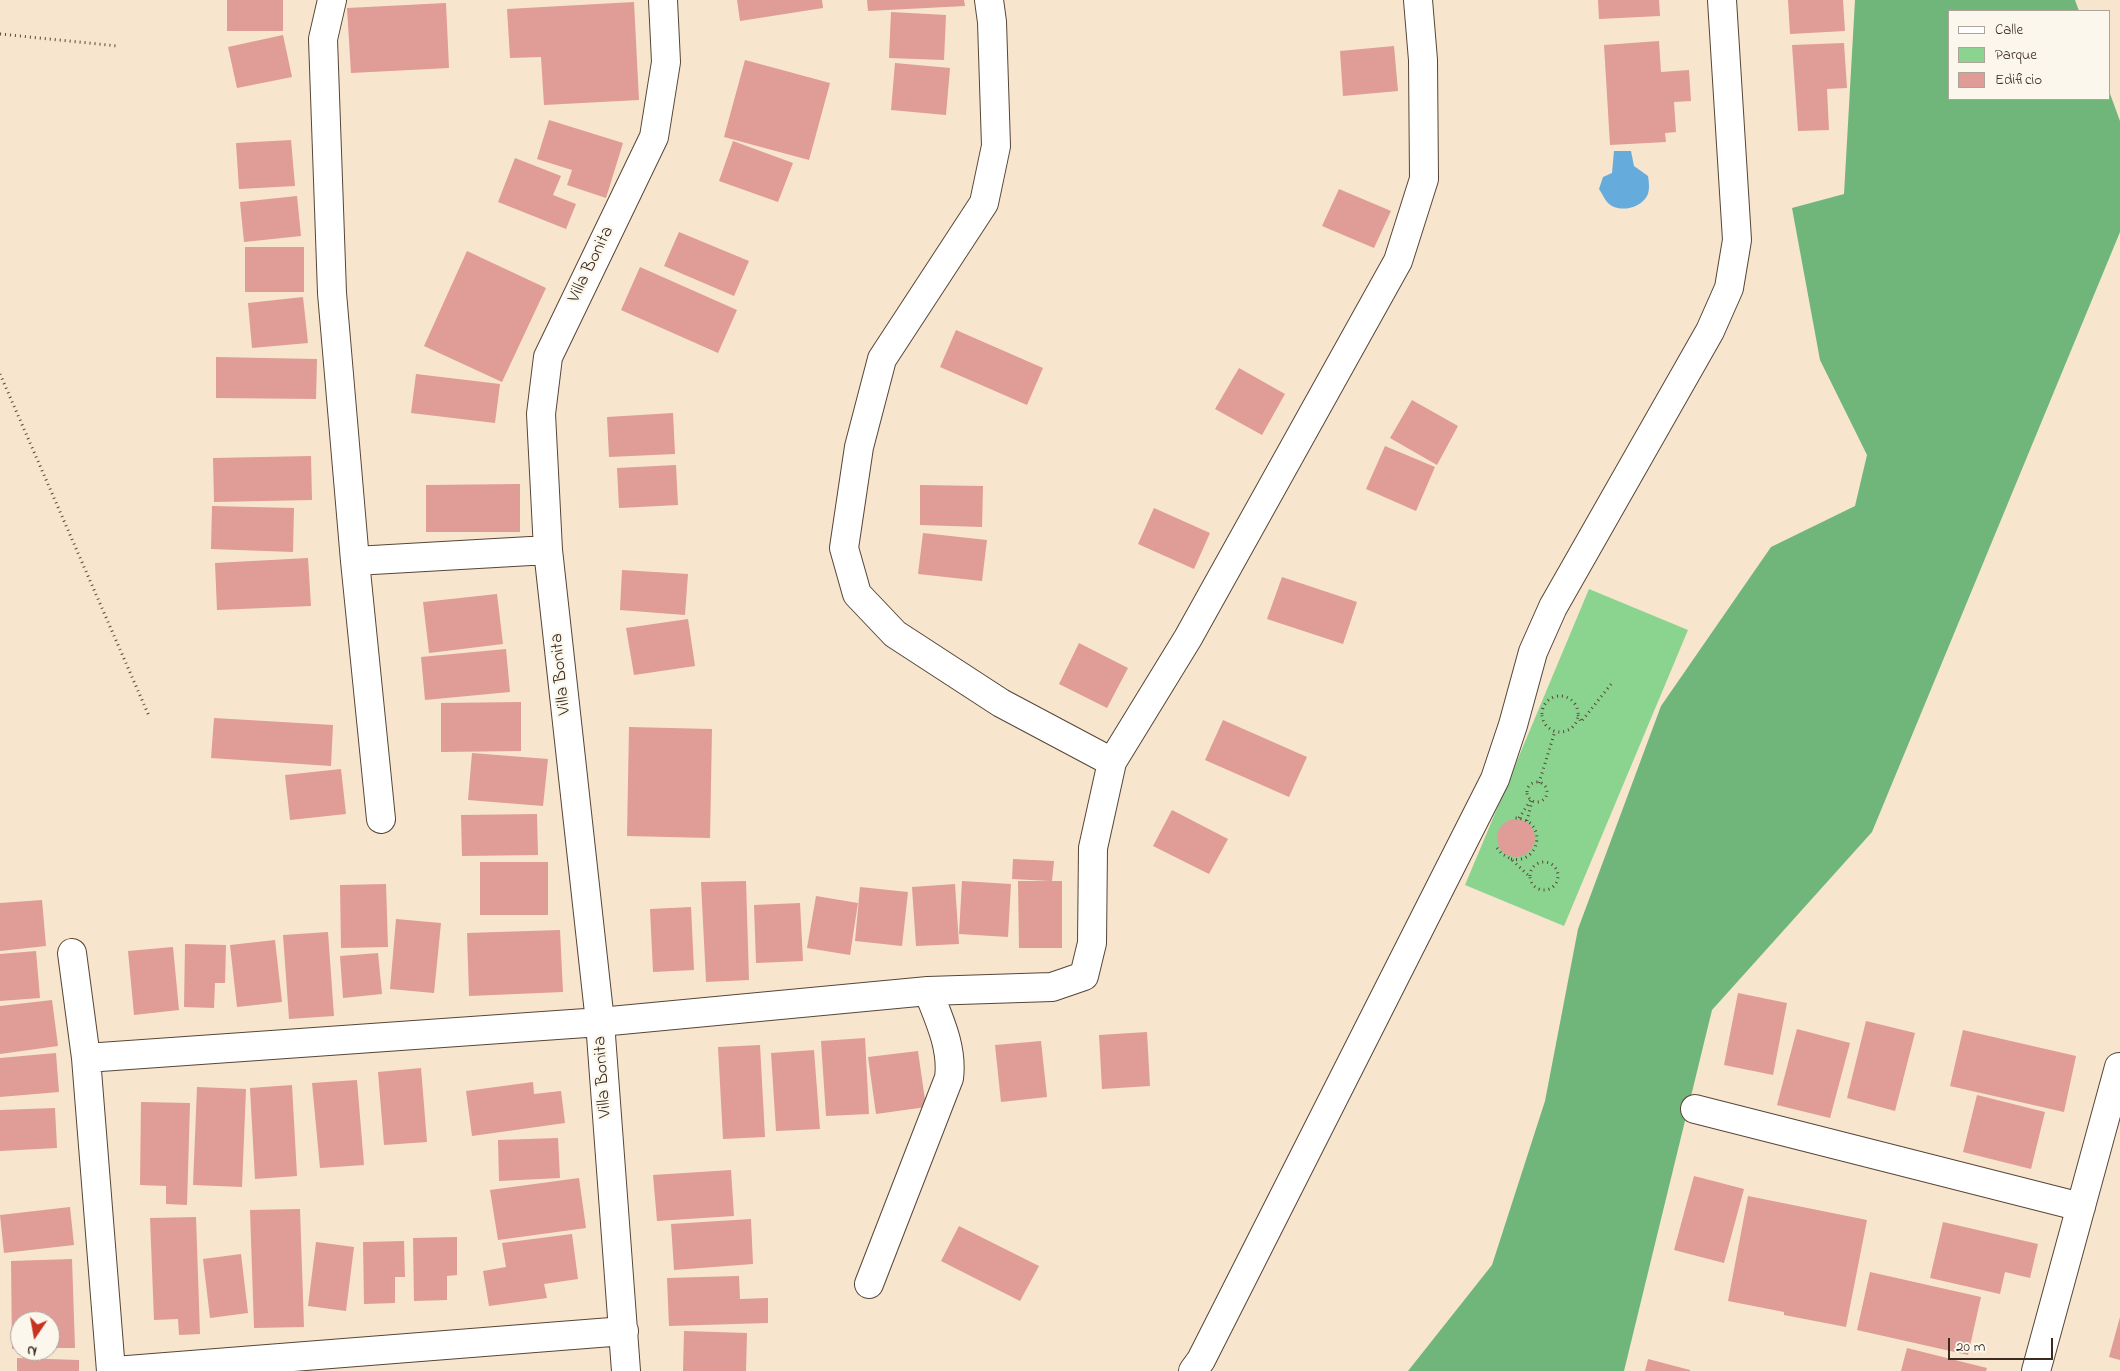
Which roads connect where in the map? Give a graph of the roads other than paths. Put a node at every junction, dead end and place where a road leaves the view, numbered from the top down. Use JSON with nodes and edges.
{"nodes":[{"id":1,"x":332,"y":0,"type":"edge"},
{"id":2,"x":663,"y":0,"type":"edge"},
{"id":3,"x":989,"y":0,"type":"edge"},
{"id":4,"x":1418,"y":0,"type":"edge"},
{"id":5,"x":1722,"y":0,"type":"edge"},
{"id":6,"x":548,"y":550,"type":"junction"},
{"id":7,"x":355,"y":561,"type":"junction"},
{"id":8,"x":1112,"y":762,"type":"junction"},
{"id":9,"x":381,"y":820,"type":"dead end"},
{"id":10,"x":72,"y":953,"type":"dead end"},
{"id":11,"x":928,"y":991,"type":"junction"},
{"id":12,"x":600,"y":1022,"type":"junction"},
{"id":13,"x":86,"y":1058,"type":"junction"},
{"id":14,"x":2120,"y":1067,"type":"edge"},
{"id":15,"x":1695,"y":1109,"type":"dead end"},
{"id":16,"x":2081,"y":1207,"type":"junction"},
{"id":17,"x":869,"y":1284,"type":"dead end"},
{"id":18,"x":624,"y":1332,"type":"junction"},
{"id":19,"x":304,"y":1364,"type":"edge"},
{"id":20,"x":113,"y":1371,"type":"edge"},
{"id":21,"x":626,"y":1371,"type":"edge"},
{"id":22,"x":1193,"y":1371,"type":"edge"},
{"id":23,"x":2036,"y":1371,"type":"edge"}],
"edges":[{"from":1,"to":7,"type":"street"},
{"from":2,"to":6,"type":"street","name":"Villa Bonita"},
{"from":3,"to":8,"type":"street"},
{"from":4,"to":8,"type":"street"},
{"from":5,"to":22,"type":"street"},
{"from":6,"to":7,"type":"street"},
{"from":6,"to":12,"type":"street","name":"Villa Bonita"},
{"from":7,"to":9,"type":"street"},
{"from":8,"to":11,"type":"street"},
{"from":10,"to":13,"type":"street"},
{"from":11,"to":12,"type":"street"},
{"from":11,"to":17,"type":"street"},
{"from":12,"to":13,"type":"street"},
{"from":12,"to":18,"type":"street","name":"Villa Bonita"},
{"from":13,"to":20,"type":"street"},
{"from":14,"to":16,"type":"street"},
{"from":15,"to":16,"type":"street"},
{"from":16,"to":23,"type":"street"},
{"from":18,"to":19,"type":"street"},
{"from":18,"to":21,"type":"street","name":"Villa Bonita"},
{"from":19,"to":20,"type":"street"}]}
